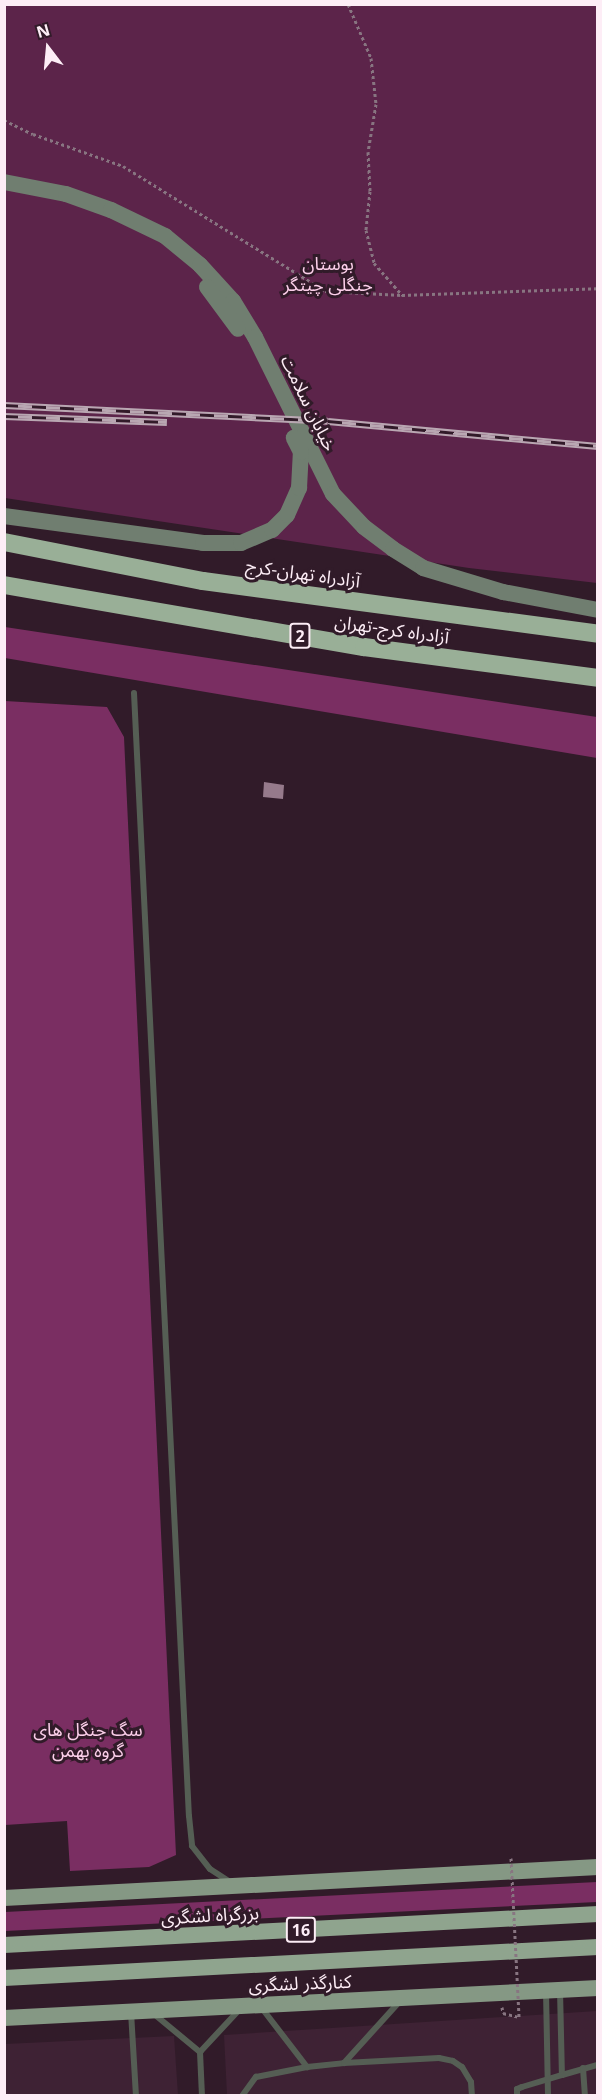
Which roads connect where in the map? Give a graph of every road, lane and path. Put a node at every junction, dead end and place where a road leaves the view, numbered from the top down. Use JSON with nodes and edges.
{"nodes":[{"id":1,"x":348,"y":4,"type":"edge"},
{"id":2,"x":4,"y":120,"type":"edge"},
{"id":3,"x":4,"y":182,"type":"edge"},
{"id":4,"x":4,"y":194,"type":"edge"},
{"id":5,"x":597,"y":288,"type":"edge"},
{"id":6,"x":402,"y":295,"type":"junction"},
{"id":7,"x":4,"y":516,"type":"edge"},
{"id":8,"x":4,"y":542,"type":"edge"},
{"id":9,"x":4,"y":585,"type":"edge"},
{"id":10,"x":597,"y":610,"type":"edge"},
{"id":11,"x":597,"y":634,"type":"edge"},
{"id":12,"x":597,"y":678,"type":"edge"},
{"id":13,"x":134,"y":693,"type":"dead end"},
{"id":14,"x":511,"y":1858,"type":"dead end"},
{"id":15,"x":597,"y":1867,"type":"edge"},
{"id":16,"x":235,"y":1886,"type":"junction"},
{"id":17,"x":4,"y":1898,"type":"edge"},
{"id":18,"x":597,"y":1914,"type":"edge"},
{"id":19,"x":4,"y":1946,"type":"edge"},
{"id":20,"x":597,"y":1947,"type":"edge"},
{"id":21,"x":4,"y":1978,"type":"edge"},
{"id":22,"x":597,"y":1988,"type":"edge"},
{"id":23,"x":553,"y":1990,"type":"junction"},
{"id":24,"x":402,"y":1999,"type":"junction"},
{"id":25,"x":251,"y":2004,"type":"junction"},
{"id":26,"x":130,"y":2011,"type":"junction"},
{"id":27,"x":149,"y":2011,"type":"junction"},
{"id":28,"x":503,"y":2013,"type":"dead end"},
{"id":29,"x":4,"y":2018,"type":"edge"},
{"id":30,"x":200,"y":2052,"type":"junction"},
{"id":31,"x":344,"y":2063,"type":"junction"},
{"id":32,"x":597,"y":2065,"type":"edge"},
{"id":33,"x":307,"y":2067,"type":"junction"},
{"id":34,"x":583,"y":2068,"type":"junction"},
{"id":35,"x":562,"y":2075,"type":"junction"},
{"id":36,"x":547,"y":2081,"type":"junction"},
{"id":37,"x":136,"y":2096,"type":"edge"},
{"id":38,"x":202,"y":2096,"type":"edge"},
{"id":39,"x":242,"y":2096,"type":"edge"},
{"id":40,"x":472,"y":2096,"type":"edge"},
{"id":41,"x":517,"y":2096,"type":"edge"},
{"id":42,"x":548,"y":2096,"type":"edge"},
{"id":43,"x":585,"y":2096,"type":"edge"}],
"edges":[{"from":1,"to":6,"type":"path"},
{"from":2,"to":6,"type":"path"},
{"from":3,"to":10,"type":"main road","name":"خیابان سلامت"},
{"from":4,"to":7,"type":"main road","name":"خیابان سلامت"},
{"from":5,"to":6,"type":"path"},
{"from":8,"to":11,"type":"highway","name":"آزادراه تهران-کرج"},
{"from":9,"to":12,"type":"highway","name":"آزادراه کرج-تهران","number":"2"},
{"from":13,"to":16,"type":"lane"},
{"from":14,"to":28,"type":"path","bridge":true},
{"from":15,"to":16,"type":"main road"},
{"from":16,"to":17,"type":"main road"},
{"from":18,"to":19,"type":"highway","name":"بزرگراه لشگری","number":"16"},
{"from":20,"to":21,"type":"highway","number":"16"},
{"from":22,"to":23,"type":"main road","name":"کنارگذر لشگری"},
{"from":23,"to":24,"type":"main road","name":"کنارگذر لشگری"},
{"from":23,"to":35,"type":"lane"},
{"from":23,"to":36,"type":"lane"},
{"from":24,"to":25,"type":"main road","name":"کنارگذر لشگری"},
{"from":24,"to":31,"type":"lane"},
{"from":25,"to":27,"type":"main road","name":"کنارگذر لشگری"},
{"from":25,"to":30,"type":"lane"},
{"from":25,"to":33,"type":"lane"},
{"from":26,"to":27,"type":"main road","name":"کنارگذر لشگری"},
{"from":26,"to":29,"type":"main road","name":"کنارگذر لشگری"},
{"from":26,"to":37,"type":"lane"},
{"from":27,"to":30,"type":"lane"},
{"from":30,"to":38,"type":"lane"},
{"from":31,"to":33,"type":"lane"},
{"from":31,"to":40,"type":"lane"},
{"from":32,"to":34,"type":"lane"},
{"from":33,"to":39,"type":"lane"},
{"from":34,"to":35,"type":"lane"},
{"from":34,"to":43,"type":"lane"},
{"from":35,"to":36,"type":"lane"},
{"from":36,"to":41,"type":"lane"},
{"from":36,"to":42,"type":"lane"}]}
